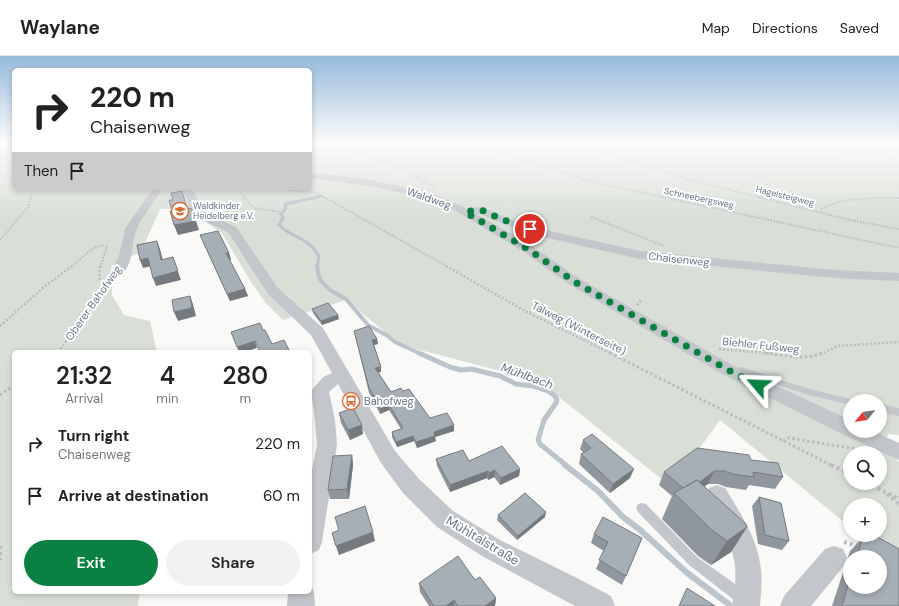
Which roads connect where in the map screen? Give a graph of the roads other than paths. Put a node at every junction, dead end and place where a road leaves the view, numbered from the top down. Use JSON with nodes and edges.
{"nodes":[{"id":1,"x":312,"y":175,"type":"edge"},
{"id":2,"x":157,"y":190,"type":"edge"},
{"id":3,"x":193,"y":190,"type":"edge"},
{"id":4,"x":465,"y":212,"type":"junction"},
{"id":5,"x":120,"y":268,"type":"road end"},
{"id":6,"x":899,"y":276,"type":"edge"},
{"id":7,"x":728,"y":370,"type":"junction"},
{"id":8,"x":343,"y":376,"type":"junction"},
{"id":9,"x":843,"y":400,"type":"edge"},
{"id":10,"x":887,"y":409,"type":"edge"},
{"id":11,"x":899,"y":412,"type":"edge"},
{"id":12,"x":843,"y":426,"type":"edge"},
{"id":13,"x":856,"y":440,"type":"edge"},
{"id":14,"x":899,"y":452,"type":"edge"},
{"id":15,"x":717,"y":495,"type":"dead end"},
{"id":16,"x":642,"y":508,"type":"dead end"},
{"id":17,"x":312,"y":531,"type":"edge"},
{"id":18,"x":838,"y":550,"type":"road end"},
{"id":19,"x":301,"y":594,"type":"edge"},
{"id":20,"x":746,"y":604,"type":"edge"},
{"id":21,"x":301,"y":606,"type":"edge"},
{"id":22,"x":601,"y":606,"type":"edge"},
{"id":23,"x":794,"y":606,"type":"edge"}],
"edges":[{"from":1,"to":4,"type":"street","name":"Waldweg"},
{"from":2,"to":5,"type":"street","name":"Oberer Bahofweg"},
{"from":3,"to":8,"type":"street","name":"Mühltalstraße"},
{"from":4,"to":6,"type":"street","name":"Chaisenweg"},
{"from":4,"to":7,"type":"street","name":"Waldweg"},
{"from":7,"to":9,"type":"lane"},
{"from":7,"to":12,"type":"street","name":"Waldweg"},
{"from":8,"to":17,"type":"street"},
{"from":8,"to":22,"type":"street","name":"Mühltalstraße"},
{"from":10,"to":11,"type":"lane"},
{"from":13,"to":14,"type":"street"},
{"from":15,"to":20,"type":"street"},
{"from":16,"to":20,"type":"lane"},
{"from":18,"to":23,"type":"street"},
{"from":19,"to":21,"type":"street"}]}
